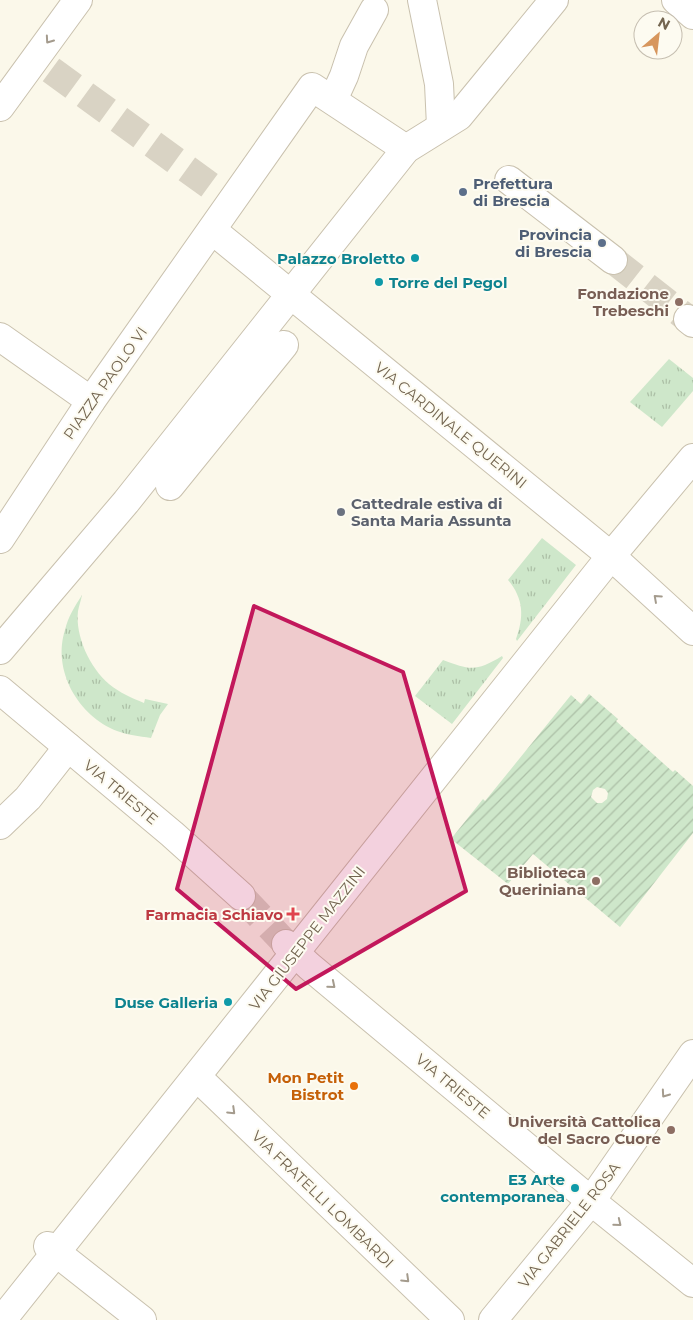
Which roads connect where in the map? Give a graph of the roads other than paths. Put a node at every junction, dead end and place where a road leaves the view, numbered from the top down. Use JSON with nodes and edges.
{"nodes":[{"id":1,"x":78,"y":0,"type":"edge"},
{"id":2,"x":422,"y":0,"type":"edge"},
{"id":3,"x":554,"y":0,"type":"edge"},
{"id":4,"x":676,"y":0,"type":"edge"},
{"id":5,"x":374,"y":10,"type":"dead end"},
{"id":6,"x":693,"y":15,"type":"edge"},
{"id":7,"x":333,"y":100,"type":"junction"},
{"id":8,"x":0,"y":107,"type":"edge"},
{"id":9,"x":453,"y":128,"type":"junction"},
{"id":10,"x":406,"y":149,"type":"junction"},
{"id":11,"x":509,"y":180,"type":"dead end"},
{"id":12,"x":212,"y":230,"type":"junction"},
{"id":13,"x":613,"y":260,"type":"tunnel mouth"},
{"id":14,"x":301,"y":303,"type":"junction"},
{"id":15,"x":0,"y":337,"type":"edge"},
{"id":16,"x":91,"y":401,"type":"junction"},
{"id":17,"x":228,"y":405,"type":"junction"},
{"id":18,"x":693,"y":458,"type":"edge"},
{"id":19,"x":126,"y":502,"type":"junction"},
{"id":20,"x":0,"y":539,"type":"edge"},
{"id":21,"x":611,"y":556,"type":"junction"},
{"id":22,"x":693,"y":631,"type":"edge"},
{"id":23,"x":0,"y":650,"type":"edge"},
{"id":24,"x":0,"y":690,"type":"edge"},
{"id":25,"x":68,"y":747,"type":"junction"},
{"id":26,"x":0,"y":825,"type":"edge"},
{"id":27,"x":241,"y":896,"type":"tunnel mouth"},
{"id":28,"x":290,"y":948,"type":"junction"},
{"id":29,"x":693,"y":1054,"type":"edge"},
{"id":30,"x":197,"y":1077,"type":"junction"},
{"id":31,"x":591,"y":1201,"type":"junction"},
{"id":32,"x":51,"y":1249,"type":"junction"},
{"id":33,"x":693,"y":1283,"type":"edge"},
{"id":34,"x":2,"y":1320,"type":"edge"},
{"id":35,"x":142,"y":1320,"type":"edge"},
{"id":36,"x":450,"y":1320,"type":"edge"},
{"id":37,"x":493,"y":1320,"type":"edge"}],
"edges":[{"from":1,"to":8,"type":"street","one_way":true},
{"from":2,"to":9,"type":"street"},
{"from":3,"to":9,"type":"street"},
{"from":4,"to":6,"type":"street"},
{"from":5,"to":7,"type":"street"},
{"from":7,"to":10,"type":"street","name":"PIAZZA PAOLO VI"},
{"from":7,"to":12,"type":"street","name":"PIAZZA PAOLO VI"},
{"from":9,"to":10,"type":"street"},
{"from":10,"to":14,"type":"street"},
{"from":11,"to":13,"type":"street"},
{"from":12,"to":14,"type":"street"},
{"from":12,"to":16,"type":"street","name":"PIAZZA PAOLO VI"},
{"from":14,"to":17,"type":"street"},
{"from":14,"to":17,"type":"street"},
{"from":14,"to":21,"type":"street","name":"VIA CARDINALE QUERINI"},
{"from":15,"to":16,"type":"street"},
{"from":16,"to":20,"type":"street","name":"PIAZZA PAOLO VI"},
{"from":17,"to":19,"type":"street"},
{"from":17,"to":19,"type":"street"},
{"from":18,"to":21,"type":"street","name":"VIA GIUSEPPE MAZZINI"},
{"from":19,"to":23,"type":"street"},
{"from":22,"to":21,"type":"street","name":"VIA CARDINALE QUERINI","one_way":true},
{"from":21,"to":28,"type":"street","name":"VIA GIUSEPPE MAZZINI"},
{"from":24,"to":25,"type":"street","name":"VIA TRIESTE"},
{"from":25,"to":26,"type":"street"},
{"from":25,"to":27,"type":"street","name":"VIA TRIESTE"},
{"from":28,"to":30,"type":"street","name":"VIA GIUSEPPE MAZZINI"},
{"from":28,"to":31,"type":"street","name":"VIA TRIESTE","one_way":true},
{"from":29,"to":31,"type":"street","name":"VIA GABRIELE ROSA","one_way":true},
{"from":30,"to":32,"type":"street","name":"VIA GIUSEPPE MAZZINI"},
{"from":30,"to":36,"type":"street","name":"VIA FRATELLI LOMBARDI","one_way":true},
{"from":31,"to":33,"type":"street","name":"VIA TRIESTE","one_way":true},
{"from":31,"to":37,"type":"street","name":"VIA GABRIELE ROSA"},
{"from":32,"to":34,"type":"street","name":"VIA GIUSEPPE MAZZINI"},
{"from":32,"to":35,"type":"street"}]}
